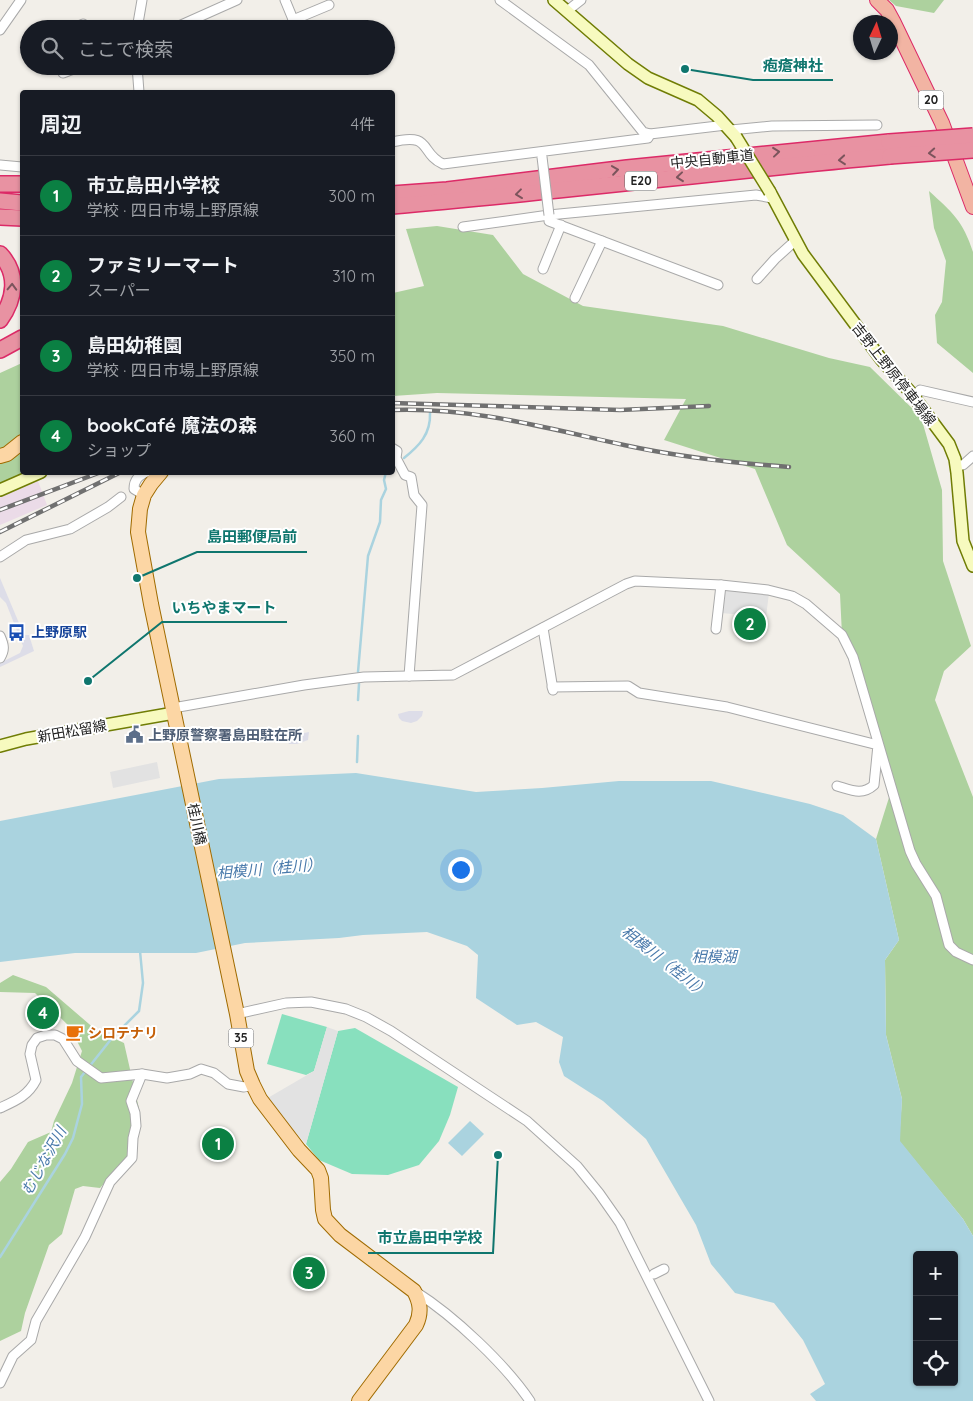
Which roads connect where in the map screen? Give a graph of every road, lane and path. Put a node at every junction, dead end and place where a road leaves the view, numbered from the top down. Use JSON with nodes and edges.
{"nodes":[{"id":1,"x":22,"y":0,"type":"edge"},
{"id":2,"x":142,"y":0,"type":"edge"},
{"id":3,"x":237,"y":0,"type":"edge"},
{"id":4,"x":285,"y":0,"type":"edge"},
{"id":5,"x":500,"y":0,"type":"edge"},
{"id":6,"x":554,"y":0,"type":"edge"},
{"id":7,"x":581,"y":0,"type":"edge"},
{"id":8,"x":877,"y":0,"type":"edge"},
{"id":9,"x":329,"y":5,"type":"dead end"},
{"id":10,"x":567,"y":11,"type":"junction"},
{"id":11,"x":139,"y":20,"type":"edge"},
{"id":12,"x":192,"y":20,"type":"edge"},
{"id":13,"x":293,"y":20,"type":"edge"},
{"id":14,"x":302,"y":20,"type":"edge"},
{"id":15,"x":0,"y":30,"type":"edge"},
{"id":16,"x":138,"y":75,"type":"edge"},
{"id":17,"x":139,"y":90,"type":"edge"},
{"id":18,"x":877,"y":125,"type":"dead end"},
{"id":19,"x":731,"y":131,"type":"junction"},
{"id":20,"x":650,"y":134,"type":"junction"},
{"id":21,"x":973,"y":136,"type":"edge"},
{"id":22,"x":395,"y":141,"type":"edge"},
{"id":23,"x":890,"y":149,"type":"junction"},
{"id":24,"x":973,"y":150,"type":"edge"},
{"id":25,"x":542,"y":155,"type":"junction"},
{"id":26,"x":0,"y":165,"type":"edge"},
{"id":27,"x":20,"y":167,"type":"edge"},
{"id":28,"x":578,"y":175,"type":"junction"},
{"id":29,"x":0,"y":184,"type":"edge"},
{"id":30,"x":20,"y":184,"type":"edge"},
{"id":31,"x":395,"y":186,"type":"edge"},
{"id":32,"x":395,"y":194,"type":"edge"},
{"id":33,"x":771,"y":195,"type":"junction"},
{"id":34,"x":482,"y":199,"type":"junction"},
{"id":35,"x":0,"y":201,"type":"edge"},
{"id":36,"x":20,"y":203,"type":"edge"},
{"id":37,"x":395,"y":206,"type":"edge"},
{"id":38,"x":973,"y":207,"type":"edge"},
{"id":39,"x":395,"y":214,"type":"edge"},
{"id":40,"x":549,"y":215,"type":"junction"},
{"id":41,"x":0,"y":217,"type":"edge"},
{"id":42,"x":20,"y":218,"type":"edge"},
{"id":43,"x":561,"y":225,"type":"junction"},
{"id":44,"x":463,"y":227,"type":"dead end"},
{"id":45,"x":796,"y":240,"type":"junction"},
{"id":46,"x":602,"y":241,"type":"junction"},
{"id":47,"x":0,"y":254,"type":"edge"},
{"id":48,"x":543,"y":269,"type":"dead end"},
{"id":49,"x":757,"y":279,"type":"dead end"},
{"id":50,"x":718,"y":285,"type":"dead end"},
{"id":51,"x":575,"y":298,"type":"dead end"},
{"id":52,"x":0,"y":320,"type":"edge"},
{"id":53,"x":20,"y":331,"type":"edge"},
{"id":54,"x":20,"y":339,"type":"edge"},
{"id":55,"x":0,"y":340,"type":"edge"},
{"id":56,"x":20,"y":345,"type":"edge"},
{"id":57,"x":0,"y":350,"type":"edge"},
{"id":58,"x":914,"y":397,"type":"junction"},
{"id":59,"x":973,"y":402,"type":"edge"},
{"id":60,"x":20,"y":444,"type":"edge"},
{"id":61,"x":395,"y":450,"type":"edge"},
{"id":62,"x":0,"y":456,"type":"edge"},
{"id":63,"x":973,"y":456,"type":"edge"},
{"id":64,"x":956,"y":465,"type":"junction"},
{"id":65,"x":33,"y":475,"type":"edge"},
{"id":66,"x":141,"y":475,"type":"edge"},
{"id":67,"x":158,"y":475,"type":"edge"},
{"id":68,"x":0,"y":490,"type":"edge"},
{"id":69,"x":144,"y":496,"type":"junction"},
{"id":70,"x":121,"y":497,"type":"dead end"},
{"id":71,"x":0,"y":557,"type":"edge"},
{"id":72,"x":973,"y":566,"type":"edge"},
{"id":73,"x":721,"y":585,"type":"junction"},
{"id":74,"x":543,"y":628,"type":"junction"},
{"id":75,"x":716,"y":629,"type":"dead end"},
{"id":76,"x":0,"y":636,"type":"edge"},
{"id":77,"x":0,"y":658,"type":"edge"},
{"id":78,"x":409,"y":676,"type":"junction"},
{"id":79,"x":173,"y":711,"type":"junction"},
{"id":80,"x":878,"y":745,"type":"junction"},
{"id":81,"x":0,"y":746,"type":"edge"},
{"id":82,"x":837,"y":786,"type":"dead end"},
{"id":83,"x":973,"y":960,"type":"edge"},
{"id":84,"x":237,"y":1014,"type":"junction"},
{"id":85,"x":142,"y":1074,"type":"junction"},
{"id":86,"x":252,"y":1085,"type":"junction"},
{"id":87,"x":0,"y":1108,"type":"edge"},
{"id":88,"x":664,"y":1269,"type":"dead end"},
{"id":89,"x":654,"y":1274,"type":"dead end"},
{"id":90,"x":414,"y":1291,"type":"junction"},
{"id":91,"x":0,"y":1383,"type":"edge"},
{"id":92,"x":360,"y":1401,"type":"edge"},
{"id":93,"x":530,"y":1401,"type":"edge"},
{"id":94,"x":710,"y":1401,"type":"edge"}],
"edges":[{"from":1,"to":15,"type":"street"},
{"from":2,"to":11,"type":"street"},
{"from":3,"to":12,"type":"street"},
{"from":4,"to":13,"type":"street"},
{"from":5,"to":20,"type":"street"},
{"from":6,"to":10,"type":"main road"},
{"from":7,"to":10,"type":"street"},
{"from":8,"to":38,"type":"highway","number":"20"},
{"from":9,"to":14,"type":"street"},
{"from":10,"to":19,"type":"main road"},
{"from":16,"to":17,"type":"street"},
{"from":18,"to":19,"type":"street"},
{"from":19,"to":20,"type":"street"},
{"from":19,"to":33,"type":"main road","name":"吉野上野原停車場線","bridge":true},
{"from":20,"to":25,"type":"street"},
{"from":21,"to":23,"type":"highway","name":"中央自動車道","number":"E20","bridge":true},
{"from":22,"to":25,"type":"street"},
{"from":24,"to":23,"type":"highway","name":"中央自動車道","number":"E20","one_way":true,"bridge":true},
{"from":28,"to":23,"type":"highway","name":"中央自動車道","number":"E20","one_way":true},
{"from":23,"to":34,"type":"highway","name":"中央自動車道","number":"E20","one_way":true},
{"from":25,"to":40,"type":"street","bridge":true},
{"from":26,"to":27,"type":"street"},
{"from":28,"to":31,"type":"highway"},
{"from":28,"to":32,"type":"highway","name":"中央自動車道","number":"E20"},
{"from":29,"to":30,"type":"highway"},
{"from":33,"to":40,"type":"street"},
{"from":33,"to":45,"type":"main road","name":"吉野上野原停車場線"},
{"from":34,"to":37,"type":"highway","name":"中央自動車道","number":"E20"},
{"from":34,"to":39,"type":"highway"},
{"from":35,"to":36,"type":"highway"},
{"from":40,"to":43,"type":"street"},
{"from":40,"to":44,"type":"street"},
{"from":41,"to":42,"type":"highway"},
{"from":43,"to":46,"type":"street"},
{"from":43,"to":48,"type":"street"},
{"from":45,"to":49,"type":"street"},
{"from":45,"to":58,"type":"main road","name":"吉野上野原停車場線"},
{"from":46,"to":50,"type":"street"},
{"from":46,"to":51,"type":"street"},
{"from":52,"to":47,"type":"highway","one_way":true},
{"from":53,"to":55,"type":"highway"},
{"from":54,"to":57,"type":"highway"},
{"from":56,"to":57,"type":"highway"},
{"from":58,"to":59,"type":"street"},
{"from":58,"to":64,"type":"main road","name":"吉野上野原停車場線"},
{"from":60,"to":62,"type":"main road"},
{"from":61,"to":78,"type":"street"},
{"from":63,"to":64,"type":"street"},
{"from":64,"to":72,"type":"main road","name":"吉野上野原停車場線"},
{"from":65,"to":68,"type":"main road"},
{"from":66,"to":69,"type":"street"},
{"from":67,"to":69,"type":"main road","number":"35"},
{"from":69,"to":79,"type":"main road","number":"35"},
{"from":70,"to":71,"type":"street"},
{"from":73,"to":74,"type":"street"},
{"from":73,"to":75,"type":"street"},
{"from":73,"to":80,"type":"street"},
{"from":74,"to":78,"type":"street"},
{"from":74,"to":80,"type":"street"},
{"from":76,"to":77,"type":"street"},
{"from":78,"to":79,"type":"street"},
{"from":79,"to":81,"type":"main road","name":"新田松留線"},
{"from":79,"to":84,"type":"main road","name":"桂川橋","number":"35"},
{"from":80,"to":82,"type":"street"},
{"from":80,"to":83,"type":"street"},
{"from":84,"to":86,"type":"main road","number":"35"},
{"from":84,"to":94,"type":"street"},
{"from":85,"to":86,"type":"street"},
{"from":85,"to":87,"type":"street"},
{"from":85,"to":91,"type":"street"},
{"from":86,"to":90,"type":"main road","number":"35"},
{"from":88,"to":89,"type":"street"},
{"from":90,"to":92,"type":"main road"},
{"from":90,"to":93,"type":"street"}]}
